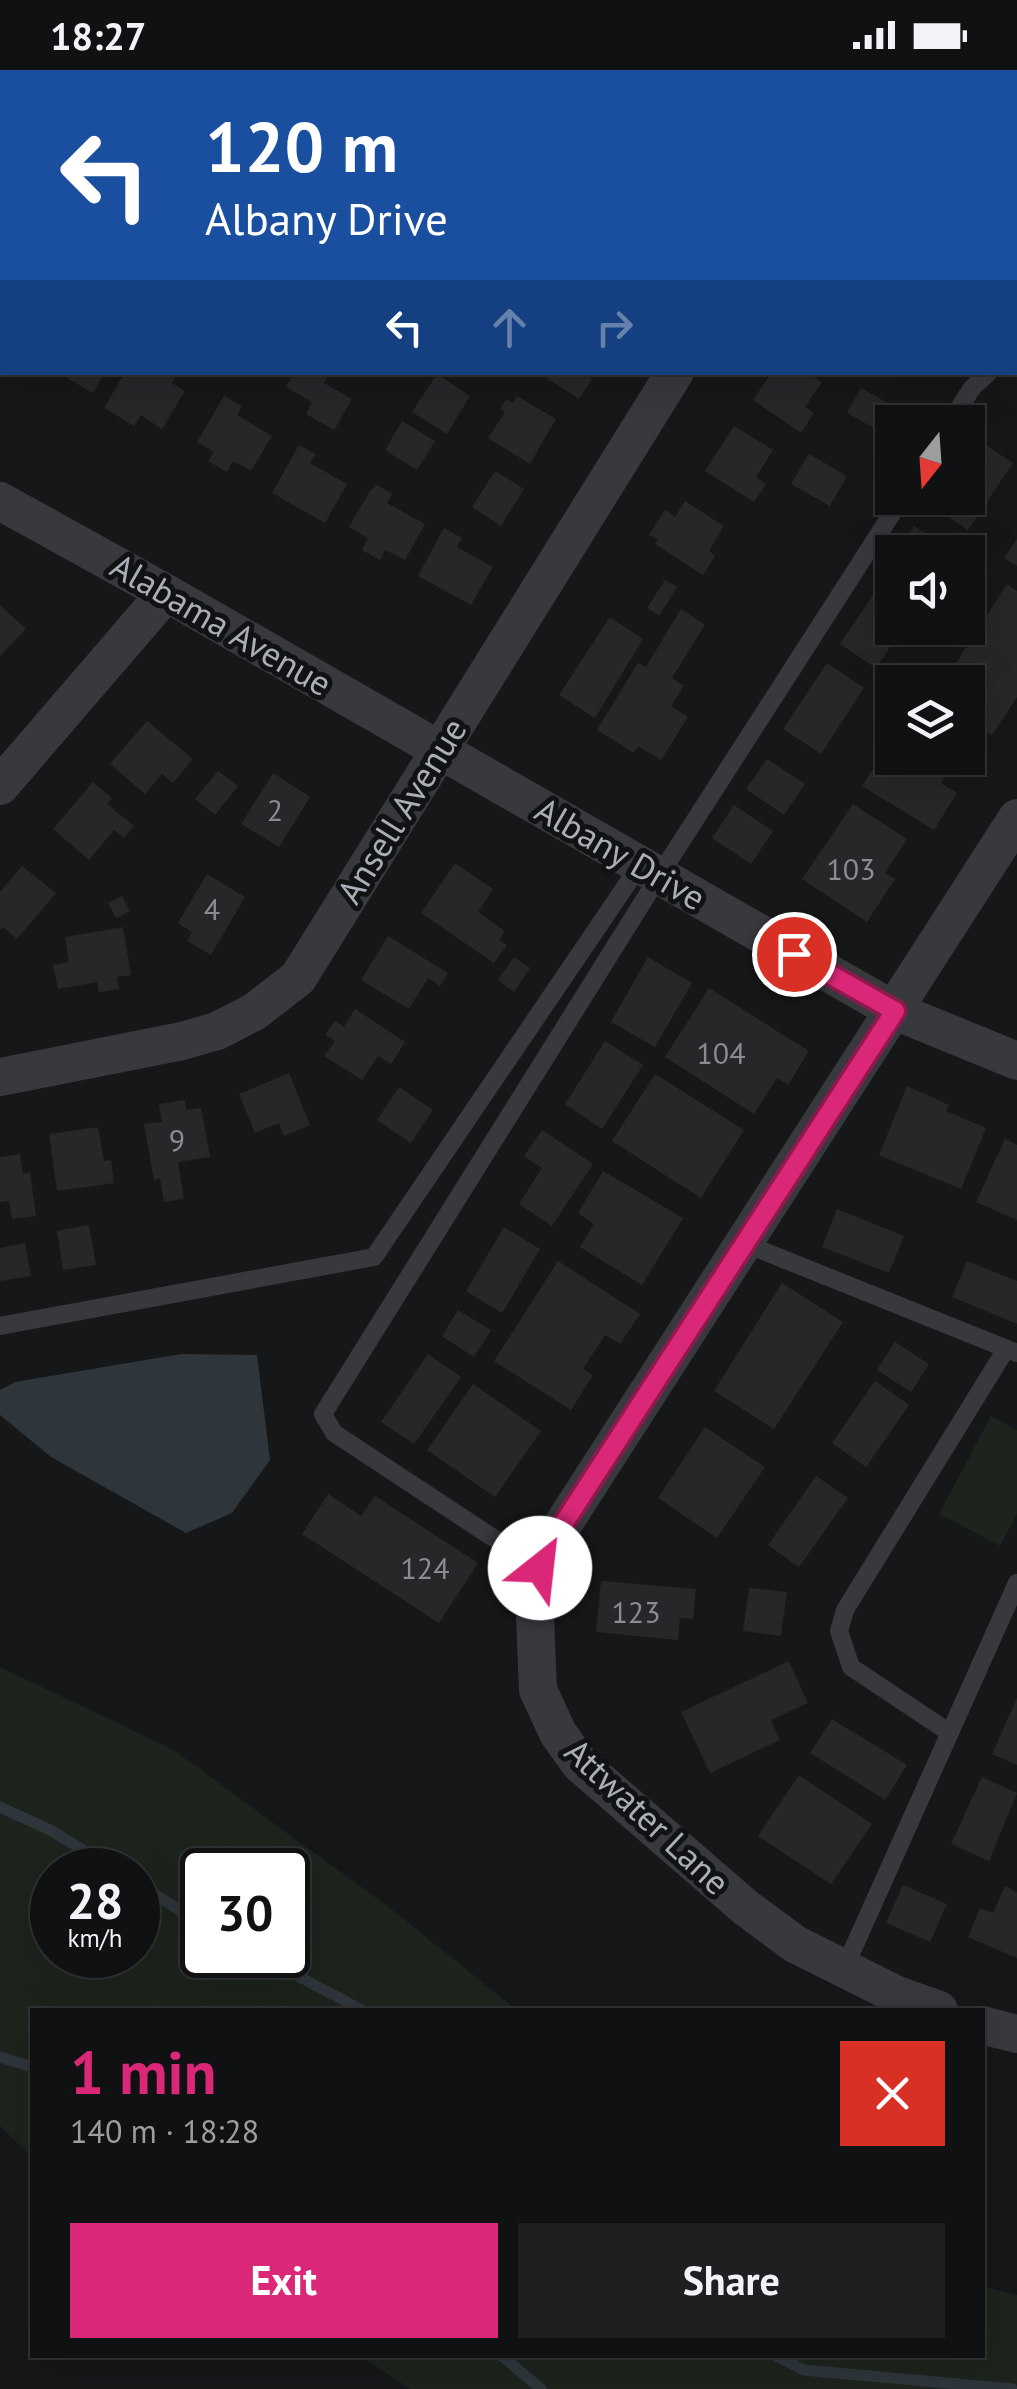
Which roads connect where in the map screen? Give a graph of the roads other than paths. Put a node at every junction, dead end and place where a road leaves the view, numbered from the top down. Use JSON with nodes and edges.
{"nodes":[{"id":1,"x":673,"y":375,"type":"edge"},
{"id":2,"x":986,"y":375,"type":"edge"},
{"id":3,"x":961,"y":405,"type":"edge"},
{"id":4,"x":0,"y":501,"type":"edge"},
{"id":5,"x":890,"y":515,"type":"edge"},
{"id":6,"x":166,"y":592,"type":"junction"},
{"id":7,"x":440,"y":750,"type":"junction"},
{"id":8,"x":0,"y":786,"type":"edge"},
{"id":9,"x":1017,"y":818,"type":"edge"},
{"id":10,"x":649,"y":871,"type":"junction"},
{"id":11,"x":895,"y":1011,"type":"junction"},
{"id":12,"x":1017,"y":1061,"type":"edge"},
{"id":13,"x":0,"y":1077,"type":"edge"},
{"id":14,"x":746,"y":1244,"type":"junction"},
{"id":15,"x":0,"y":1326,"type":"edge"},
{"id":16,"x":1012,"y":1351,"type":"edge"},
{"id":17,"x":540,"y":1568,"type":"junction"},
{"id":18,"x":1017,"y":1583,"type":"edge"},
{"id":19,"x":950,"y":1733,"type":"junction"},
{"id":20,"x":844,"y":1969,"type":"junction"},
{"id":21,"x":933,"y":2008,"type":"edge"},
{"id":22,"x":985,"y":2027,"type":"edge"},
{"id":23,"x":1017,"y":2034,"type":"edge"}],
"edges":[{"from":1,"to":7,"type":"street","name":"Ansell Avenue"},
{"from":2,"to":3,"type":"lane"},
{"from":4,"to":6,"type":"street","name":"Alabama Avenue"},
{"from":5,"to":10,"type":"lane"},
{"from":6,"to":7,"type":"street","name":"Alabama Avenue"},
{"from":6,"to":8,"type":"street"},
{"from":7,"to":10,"type":"street","name":"Albany Drive"},
{"from":7,"to":13,"type":"street","name":"Ansell Avenue"},
{"from":9,"to":11,"type":"street","name":"Attwater Lane"},
{"from":10,"to":11,"type":"street","name":"Albany Drive"},
{"from":10,"to":15,"type":"lane"},
{"from":10,"to":17,"type":"lane"},
{"from":11,"to":12,"type":"street","name":"Albany Drive"},
{"from":11,"to":14,"type":"street","name":"Attwater Lane"},
{"from":14,"to":16,"type":"lane"},
{"from":14,"to":17,"type":"street","name":"Attwater Lane"},
{"from":16,"to":19,"type":"lane"},
{"from":17,"to":20,"type":"street","name":"Attwater Lane"},
{"from":18,"to":19,"type":"lane"},
{"from":19,"to":20,"type":"lane"},
{"from":20,"to":21,"type":"street","name":"Attwater Lane"},
{"from":22,"to":23,"type":"street"}]}
